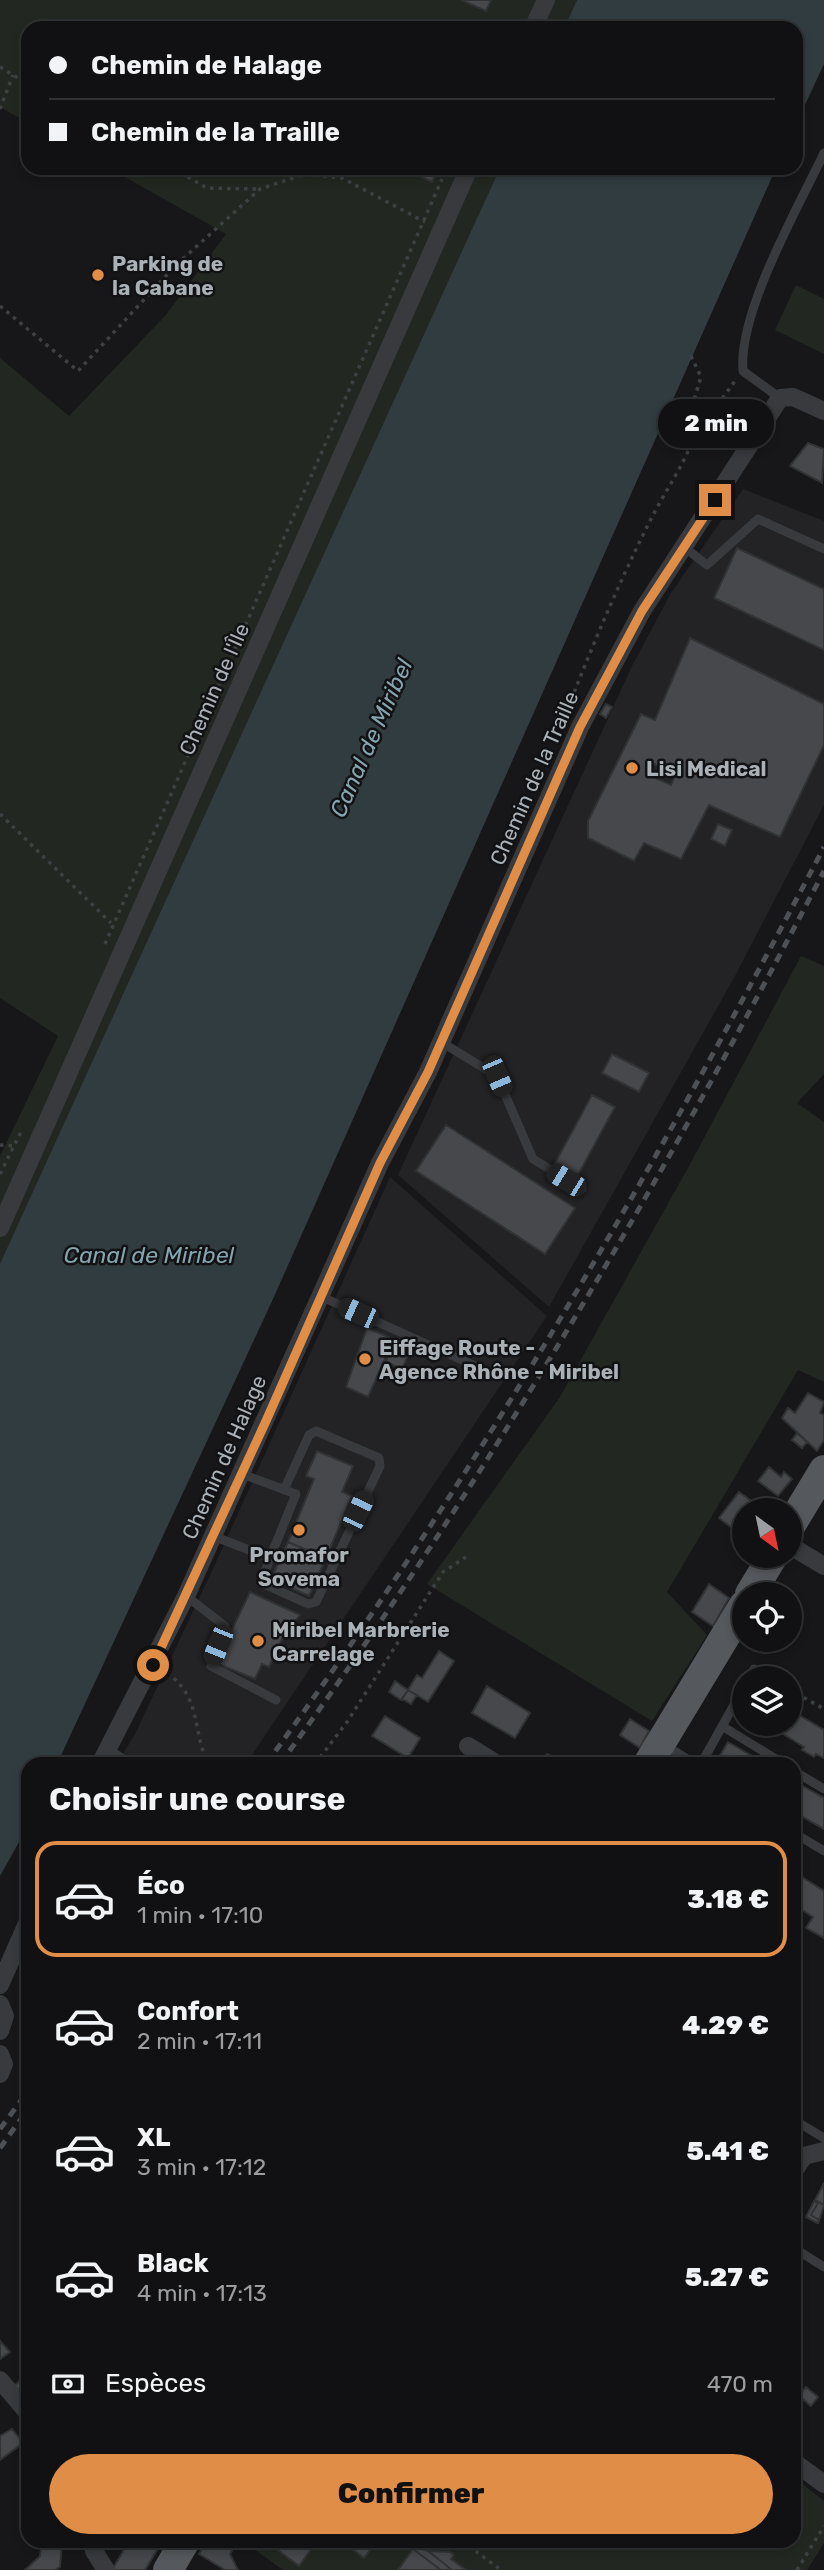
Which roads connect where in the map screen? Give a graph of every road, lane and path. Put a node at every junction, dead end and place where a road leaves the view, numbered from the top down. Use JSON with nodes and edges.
{"nodes":[{"id":1,"x":546,"y":0,"type":"edge"},
{"id":2,"x":536,"y":21,"type":"edge"},
{"id":3,"x":0,"y":67,"type":"edge"},
{"id":4,"x":13,"y":75,"type":"junction"},
{"id":5,"x":21,"y":80,"type":"edge"},
{"id":6,"x":0,"y":109,"type":"edge"},
{"id":7,"x":824,"y":152,"type":"edge"},
{"id":8,"x":185,"y":175,"type":"edge"},
{"id":9,"x":302,"y":175,"type":"edge"},
{"id":10,"x":314,"y":175,"type":"edge"},
{"id":11,"x":445,"y":175,"type":"edge"},
{"id":12,"x":466,"y":175,"type":"edge"},
{"id":13,"x":260,"y":189,"type":"junction"},
{"id":14,"x":423,"y":221,"type":"junction"},
{"id":15,"x":0,"y":306,"type":"edge"},
{"id":16,"x":691,"y":356,"type":"dead end"},
{"id":17,"x":743,"y":371,"type":"junction"},
{"id":18,"x":780,"y":398,"type":"junction"},
{"id":19,"x":824,"y":411,"type":"edge"},
{"id":20,"x":684,"y":547,"type":"junction"},
{"id":21,"x":824,"y":549,"type":"edge"},
{"id":22,"x":0,"y":814,"type":"edge"},
{"id":23,"x":111,"y":924,"type":"junction"},
{"id":24,"x":104,"y":947,"type":"dead end"},
{"id":25,"x":441,"y":1042,"type":"junction"},
{"id":26,"x":27,"y":1118,"type":"dead end"},
{"id":27,"x":0,"y":1145,"type":"edge"},
{"id":28,"x":14,"y":1146,"type":"junction"},
{"id":29,"x":380,"y":1163,"type":"joint"},
{"id":30,"x":0,"y":1174,"type":"edge"},
{"id":31,"x":582,"y":1189,"type":"dead end"},
{"id":32,"x":0,"y":1228,"type":"edge"},
{"id":33,"x":320,"y":1296,"type":"junction"},
{"id":34,"x":473,"y":1365,"type":"dead end"},
{"id":35,"x":824,"y":1470,"type":"edge"},
{"id":36,"x":242,"y":1474,"type":"junction"},
{"id":37,"x":284,"y":1490,"type":"junction"},
{"id":38,"x":802,"y":1506,"type":"edge"},
{"id":39,"x":213,"y":1536,"type":"junction"},
{"id":40,"x":802,"y":1553,"type":"edge"},
{"id":41,"x":466,"y":1557,"type":"dead end"},
{"id":42,"x":270,"y":1558,"type":"junction"},
{"id":43,"x":824,"y":1566,"type":"edge"},
{"id":44,"x":186,"y":1596,"type":"junction"},
{"id":45,"x":732,"y":1625,"type":"edge"},
{"id":46,"x":153,"y":1665,"type":"junction"},
{"id":47,"x":802,"y":1696,"type":"edge"},
{"id":48,"x":276,"y":1700,"type":"dead end"},
{"id":49,"x":732,"y":1708,"type":"edge"},
{"id":50,"x":824,"y":1709,"type":"edge"},
{"id":51,"x":722,"y":1726,"type":"junction"},
{"id":52,"x":468,"y":1745,"type":"dead end"},
{"id":53,"x":654,"y":1753,"type":"edge"},
{"id":54,"x":117,"y":1757,"type":"edge"},
{"id":55,"x":205,"y":1757,"type":"edge"},
{"id":56,"x":320,"y":1757,"type":"edge"},
{"id":57,"x":486,"y":1757,"type":"edge"},
{"id":58,"x":702,"y":1757,"type":"edge"},
{"id":59,"x":772,"y":1757,"type":"edge"},
{"id":60,"x":801,"y":1775,"type":"edge"},
{"id":61,"x":824,"y":1789,"type":"edge"},
{"id":62,"x":801,"y":1837,"type":"edge"},
{"id":63,"x":824,"y":1851,"type":"edge"},
{"id":64,"x":21,"y":1949,"type":"edge"},
{"id":65,"x":0,"y":1985,"type":"edge"},
{"id":66,"x":0,"y":2004,"type":"edge"},
{"id":67,"x":0,"y":2032,"type":"edge"},
{"id":68,"x":0,"y":2054,"type":"edge"},
{"id":69,"x":0,"y":2074,"type":"edge"},
{"id":70,"x":801,"y":2124,"type":"edge"},
{"id":71,"x":824,"y":2138,"type":"edge"},
{"id":72,"x":824,"y":2151,"type":"edge"},
{"id":73,"x":801,"y":2160,"type":"edge"},
{"id":74,"x":801,"y":2252,"type":"edge"},
{"id":75,"x":824,"y":2267,"type":"edge"},
{"id":76,"x":0,"y":2380,"type":"edge"},
{"id":77,"x":21,"y":2405,"type":"edge"},
{"id":78,"x":801,"y":2467,"type":"edge"},
{"id":79,"x":824,"y":2484,"type":"edge"},
{"id":80,"x":824,"y":2526,"type":"edge"},
{"id":81,"x":94,"y":2548,"type":"edge"},
{"id":82,"x":181,"y":2548,"type":"edge"},
{"id":83,"x":472,"y":2548,"type":"edge"},
{"id":84,"x":106,"y":2570,"type":"edge"},
{"id":85,"x":168,"y":2570,"type":"edge"},
{"id":86,"x":500,"y":2570,"type":"edge"},
{"id":87,"x":797,"y":2570,"type":"edge"}],
"edges":[{"from":1,"to":2,"type":"street"},
{"from":3,"to":4,"type":"path"},
{"from":4,"to":5,"type":"path"},
{"from":4,"to":6,"type":"path"},
{"from":7,"to":17,"type":"lane"},
{"from":8,"to":13,"type":"path"},
{"from":9,"to":13,"type":"path"},
{"from":10,"to":14,"type":"path"},
{"from":11,"to":14,"type":"path"},
{"from":12,"to":32,"type":"street","name":"Chemin de l'Île"},
{"from":13,"to":15,"type":"path"},
{"from":14,"to":23,"type":"path"},
{"from":16,"to":17,"type":"path"},
{"from":17,"to":18,"type":"lane"},
{"from":18,"to":19,"type":"street"},
{"from":18,"to":20,"type":"street","name":"Chemin de la Traille"},
{"from":20,"to":21,"type":"lane"},
{"from":20,"to":25,"type":"street","name":"Chemin de la Traille"},
{"from":22,"to":23,"type":"path"},
{"from":23,"to":24,"type":"path"},
{"from":25,"to":29,"type":"street","name":"Chemin de la Traille"},
{"from":25,"to":31,"type":"lane"},
{"from":26,"to":28,"type":"path"},
{"from":27,"to":28,"type":"path"},
{"from":28,"to":30,"type":"path"},
{"from":29,"to":33,"type":"street","name":"Chemin de Halage"},
{"from":33,"to":34,"type":"lane"},
{"from":33,"to":36,"type":"street","name":"Chemin de Halage"},
{"from":35,"to":38,"type":"main road"},
{"from":36,"to":37,"type":"lane"},
{"from":36,"to":39,"type":"street","name":"Chemin de Halage"},
{"from":37,"to":42,"type":"lane"},
{"from":37,"to":42,"type":"lane"},
{"from":39,"to":42,"type":"lane"},
{"from":39,"to":44,"type":"street","name":"Chemin de Halage"},
{"from":40,"to":43,"type":"street"},
{"from":41,"to":56,"type":"path"},
{"from":44,"to":46,"type":"street","name":"Chemin de Halage"},
{"from":44,"to":48,"type":"lane"},
{"from":45,"to":53,"type":"main road"},
{"from":46,"to":54,"type":"street","name":"Chemin de Halage"},
{"from":46,"to":55,"type":"path"},
{"from":47,"to":50,"type":"path"},
{"from":49,"to":51,"type":"lane"},
{"from":51,"to":58,"type":"lane"},
{"from":51,"to":59,"type":"lane"},
{"from":52,"to":57,"type":"street"},
{"from":60,"to":61,"type":"lane"},
{"from":62,"to":63,"type":"lane"},
{"from":64,"to":65,"type":"street"},
{"from":66,"to":67,"type":"street"},
{"from":68,"to":69,"type":"street"},
{"from":70,"to":71,"type":"lane"},
{"from":72,"to":73,"type":"street"},
{"from":74,"to":75,"type":"lane"},
{"from":76,"to":77,"type":"street"},
{"from":78,"to":79,"type":"street"},
{"from":80,"to":87,"type":"path"},
{"from":81,"to":84,"type":"street"},
{"from":82,"to":85,"type":"main road"},
{"from":83,"to":86,"type":"path"}]}
